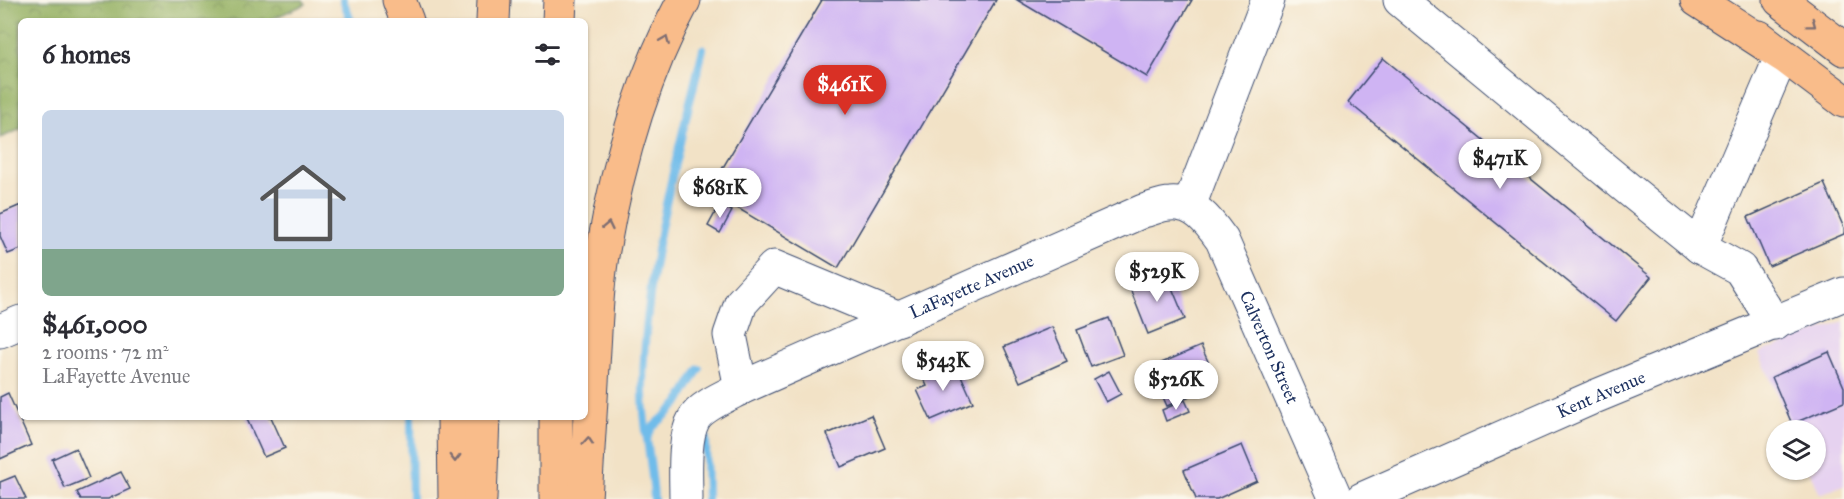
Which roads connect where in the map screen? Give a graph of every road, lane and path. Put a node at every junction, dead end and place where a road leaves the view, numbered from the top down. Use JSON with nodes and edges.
{"nodes":[{"id":1,"x":399,"y":0,"type":"edge"},
{"id":2,"x":494,"y":0,"type":"edge"},
{"id":3,"x":560,"y":0,"type":"edge"},
{"id":4,"x":684,"y":0,"type":"edge"},
{"id":5,"x":1268,"y":0,"type":"edge"},
{"id":6,"x":1400,"y":0,"type":"edge"},
{"id":7,"x":1697,"y":0,"type":"edge"},
{"id":8,"x":1710,"y":0,"type":"edge"},
{"id":9,"x":1780,"y":0,"type":"edge"},
{"id":10,"x":406,"y":18,"type":"edge"},
{"id":11,"x":493,"y":18,"type":"edge"},
{"id":12,"x":559,"y":18,"type":"edge"},
{"id":13,"x":1844,"y":48,"type":"edge"},
{"id":14,"x":1782,"y":55,"type":"junction"},
{"id":15,"x":1844,"y":101,"type":"edge"},
{"id":16,"x":1189,"y":206,"type":"junction"},
{"id":17,"x":1700,"y":247,"type":"junction"},
{"id":18,"x":1842,"y":302,"type":"edge"},
{"id":19,"x":899,"y":319,"type":"junction"},
{"id":20,"x":18,"y":323,"type":"edge"},
{"id":21,"x":1775,"y":324,"type":"junction"},
{"id":22,"x":0,"y":331,"type":"edge"},
{"id":23,"x":741,"y":388,"type":"junction"},
{"id":24,"x":454,"y":420,"type":"edge"},
{"id":25,"x":483,"y":420,"type":"edge"},
{"id":26,"x":556,"y":420,"type":"edge"},
{"id":27,"x":455,"y":499,"type":"edge"},
{"id":28,"x":480,"y":499,"type":"edge"},
{"id":29,"x":556,"y":499,"type":"edge"},
{"id":30,"x":585,"y":499,"type":"edge"},
{"id":31,"x":686,"y":499,"type":"edge"},
{"id":32,"x":1336,"y":499,"type":"edge"},
{"id":33,"x":1362,"y":499,"type":"edge"}],
"edges":[{"from":1,"to":10,"type":"main road"},
{"from":2,"to":11,"type":"main road"},
{"from":3,"to":12,"type":"main road"},
{"from":30,"to":4,"type":"main road","one_way":true},
{"from":5,"to":16,"type":"street"},
{"from":6,"to":17,"type":"street"},
{"from":7,"to":14,"type":"main road"},
{"from":8,"to":14,"type":"main road"},
{"from":9,"to":13,"type":"main road","one_way":true},
{"from":14,"to":15,"type":"main road"},
{"from":14,"to":17,"type":"street"},
{"from":16,"to":19,"type":"street","name":"LaFayette Avenue"},
{"from":16,"to":32,"type":"street","name":"Calverton Street"},
{"from":17,"to":21,"type":"street"},
{"from":18,"to":21,"type":"street","name":"Kent Avenue"},
{"from":19,"to":23,"type":"street","name":"LaFayette Avenue"},
{"from":19,"to":23,"type":"street"},
{"from":20,"to":22,"type":"street"},
{"from":21,"to":33,"type":"street","name":"Kent Avenue"},
{"from":23,"to":31,"type":"street","name":"LaFayette Avenue"},
{"from":24,"to":27,"type":"main road","one_way":true},
{"from":25,"to":28,"type":"main road"},
{"from":26,"to":29,"type":"main road"}]}
